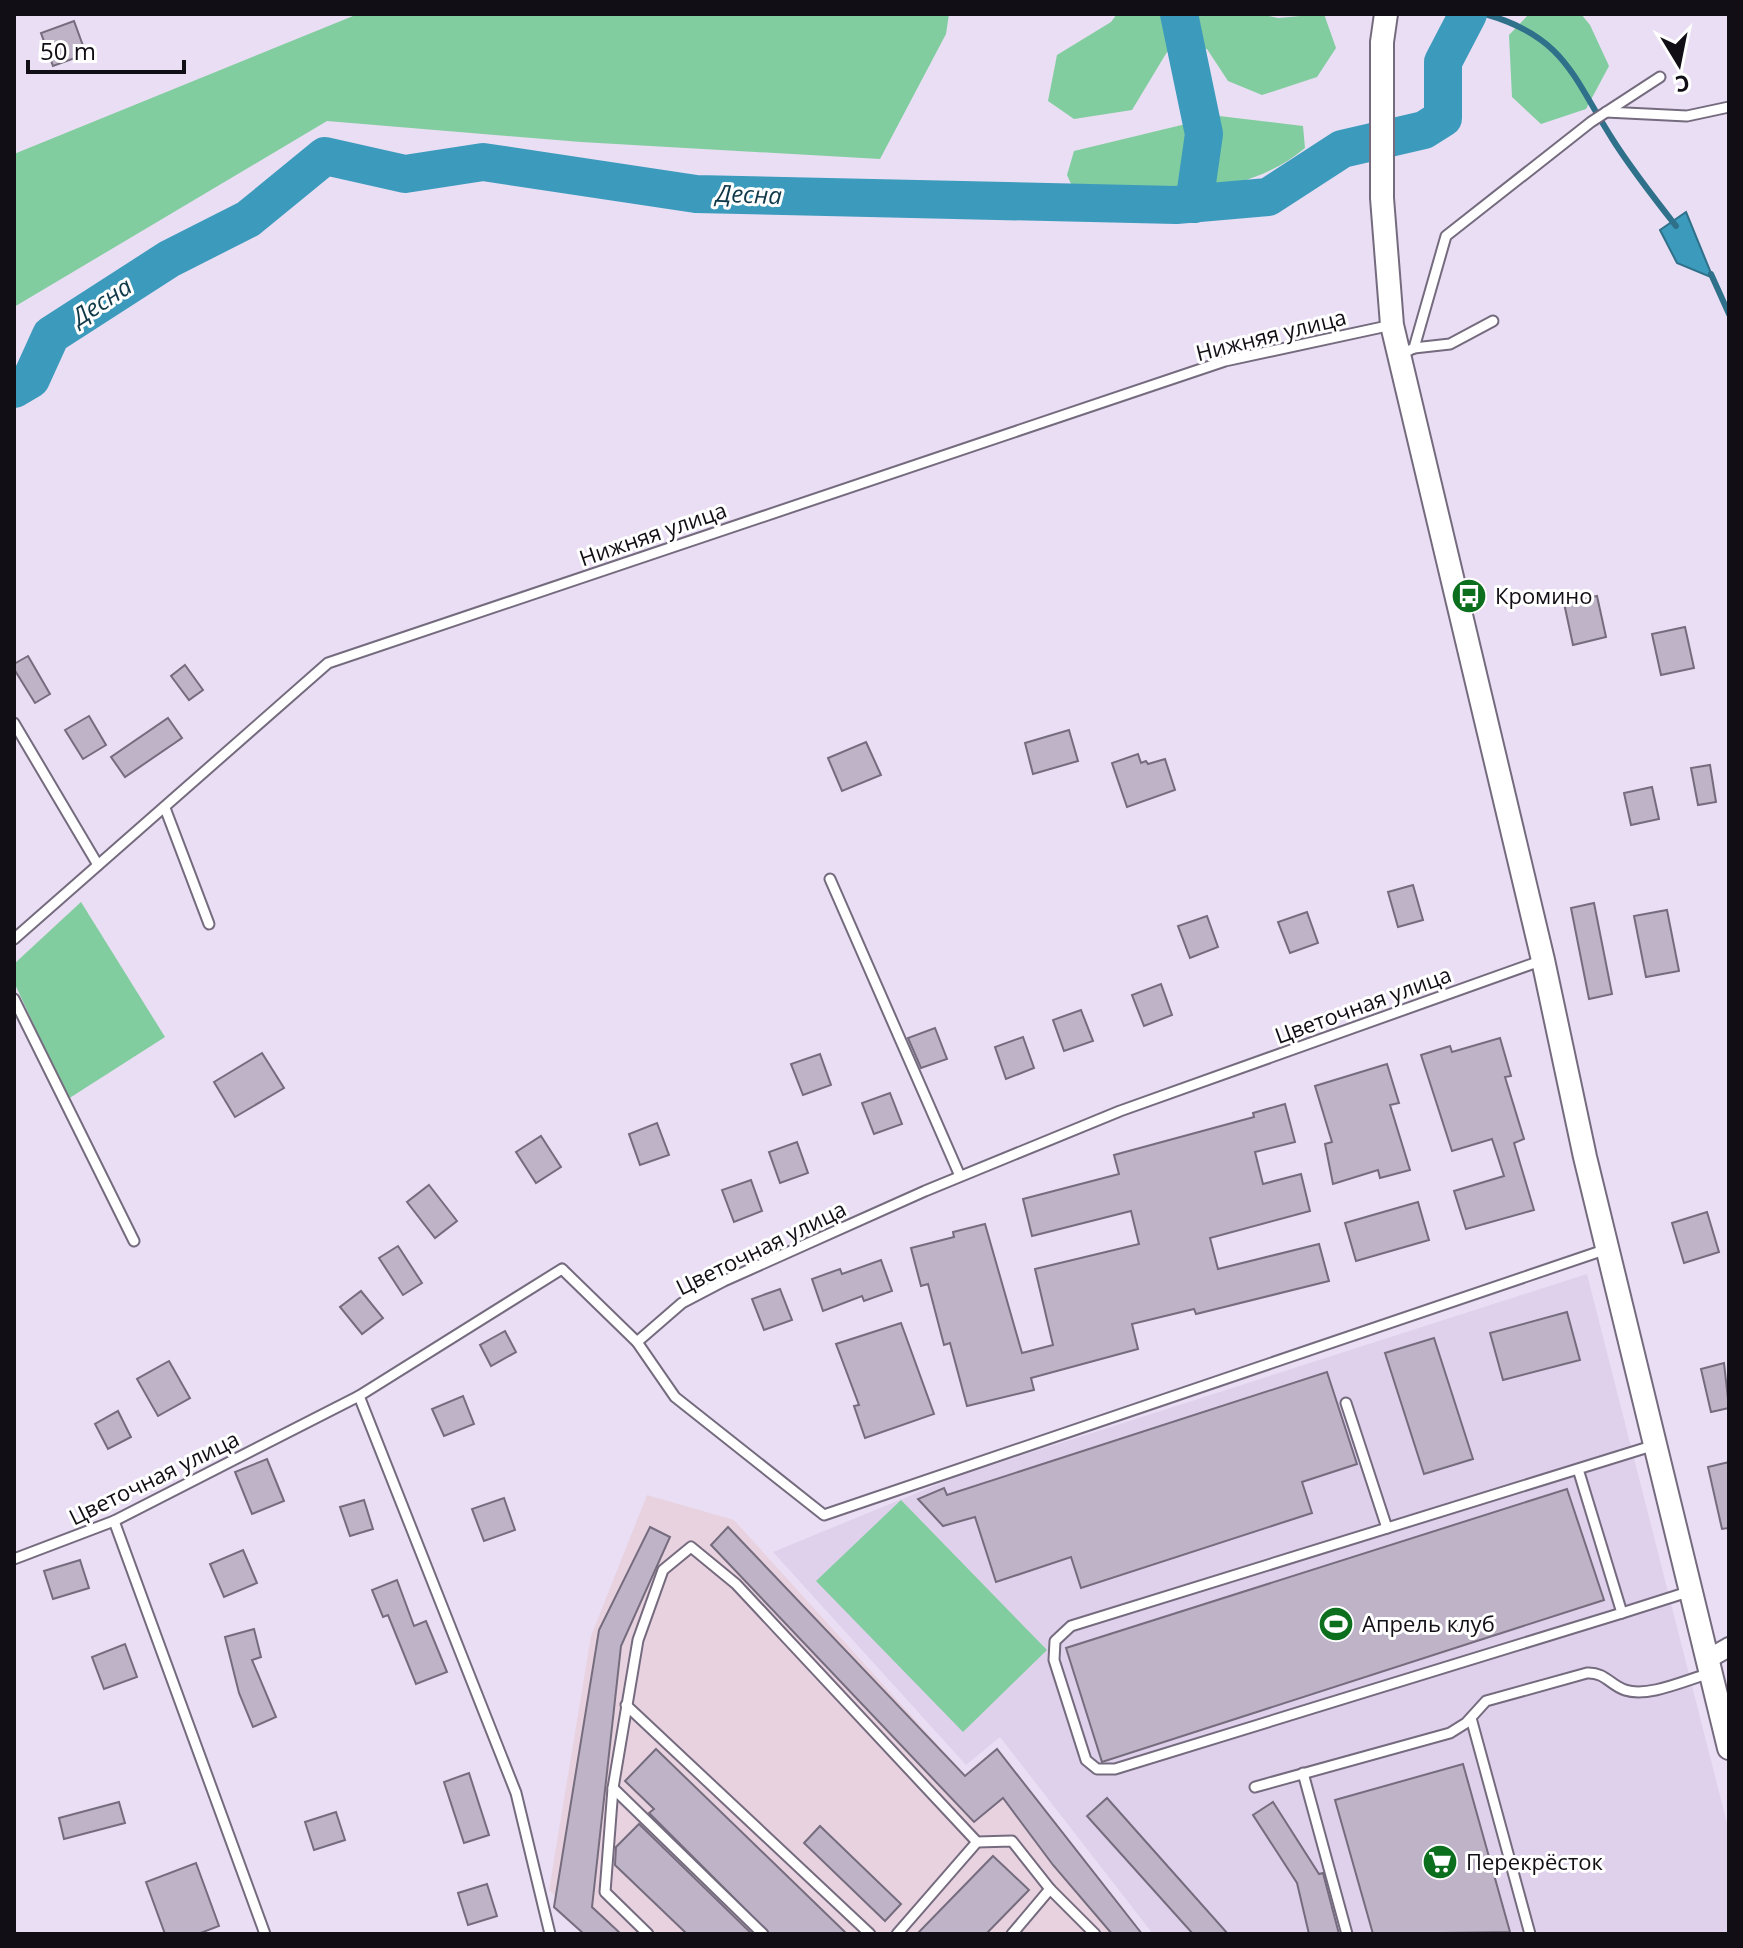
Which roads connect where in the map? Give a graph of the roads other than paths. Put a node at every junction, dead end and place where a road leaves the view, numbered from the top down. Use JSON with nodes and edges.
{"nodes":[{"id":1,"x":1386,"y":14,"type":"edge"},
{"id":2,"x":1660,"y":77,"type":"dead end"},
{"id":3,"x":1729,"y":107,"type":"edge"},
{"id":4,"x":1605,"y":112,"type":"junction"},
{"id":5,"x":1493,"y":321,"type":"dead end"},
{"id":6,"x":1392,"y":325,"type":"junction"},
{"id":7,"x":1407,"y":352,"type":"junction"},
{"id":8,"x":14,"y":723,"type":"edge"},
{"id":9,"x":165,"y":808,"type":"junction"},
{"id":10,"x":98,"y":865,"type":"junction"},
{"id":11,"x":830,"y":879,"type":"dead end"},
{"id":12,"x":209,"y":924,"type":"dead end"},
{"id":13,"x":14,"y":939,"type":"edge"},
{"id":14,"x":1543,"y":960,"type":"junction"},
{"id":15,"x":14,"y":999,"type":"edge"},
{"id":16,"x":960,"y":1176,"type":"junction"},
{"id":17,"x":134,"y":1241,"type":"dead end"},
{"id":18,"x":1607,"y":1249,"type":"junction"},
{"id":19,"x":637,"y":1342,"type":"junction"},
{"id":20,"x":359,"y":1396,"type":"junction"},
{"id":21,"x":1346,"y":1403,"type":"dead end"},
{"id":22,"x":1655,"y":1445,"type":"junction"},
{"id":23,"x":1578,"y":1469,"type":"junction"},
{"id":24,"x":114,"y":1521,"type":"junction"},
{"id":25,"x":1387,"y":1528,"type":"junction"},
{"id":26,"x":14,"y":1559,"type":"edge"},
{"id":27,"x":1691,"y":1591,"type":"junction"},
{"id":28,"x":1622,"y":1613,"type":"junction"},
{"id":29,"x":1729,"y":1647,"type":"edge"},
{"id":30,"x":1709,"y":1666,"type":"junction"},
{"id":31,"x":626,"y":1705,"type":"junction"},
{"id":32,"x":1471,"y":1718,"type":"junction"},
{"id":33,"x":1729,"y":1748,"type":"edge"},
{"id":34,"x":1303,"y":1773,"type":"junction"},
{"id":35,"x":1255,"y":1787,"type":"dead end"},
{"id":36,"x":613,"y":1788,"type":"junction"},
{"id":37,"x":977,"y":1842,"type":"junction"},
{"id":38,"x":1050,"y":1889,"type":"junction"},
{"id":39,"x":265,"y":1934,"type":"edge"},
{"id":40,"x":550,"y":1934,"type":"edge"},
{"id":41,"x":648,"y":1934,"type":"edge"},
{"id":42,"x":763,"y":1934,"type":"edge"},
{"id":43,"x":870,"y":1934,"type":"edge"},
{"id":44,"x":897,"y":1934,"type":"edge"},
{"id":45,"x":1012,"y":1934,"type":"edge"},
{"id":46,"x":1095,"y":1934,"type":"edge"},
{"id":47,"x":1347,"y":1934,"type":"edge"},
{"id":48,"x":1530,"y":1934,"type":"edge"}],
"edges":[{"from":1,"to":6,"type":"street"},
{"from":2,"to":4,"type":"lane"},
{"from":3,"to":4,"type":"lane"},
{"from":4,"to":7,"type":"lane"},
{"from":5,"to":7,"type":"lane"},
{"from":6,"to":7,"type":"street"},
{"from":6,"to":9,"type":"lane","name":"Нижняя улица"},
{"from":7,"to":14,"type":"street"},
{"from":8,"to":10,"type":"lane"},
{"from":9,"to":10,"type":"lane","name":"Нижняя улица"},
{"from":9,"to":12,"type":"lane"},
{"from":10,"to":13,"type":"lane","name":"Нижняя улица"},
{"from":11,"to":16,"type":"lane"},
{"from":14,"to":16,"type":"lane","name":"Цветочная улица"},
{"from":14,"to":18,"type":"street"},
{"from":15,"to":17,"type":"lane"},
{"from":16,"to":19,"type":"lane","name":"Цветочная улица"},
{"from":18,"to":19,"type":"lane"},
{"from":18,"to":22,"type":"street"},
{"from":19,"to":20,"type":"lane","name":"Цветочная улица"},
{"from":20,"to":24,"type":"lane","name":"Цветочная улица"},
{"from":20,"to":40,"type":"lane"},
{"from":21,"to":25,"type":"lane"},
{"from":22,"to":23,"type":"lane"},
{"from":22,"to":27,"type":"street"},
{"from":23,"to":25,"type":"lane"},
{"from":23,"to":28,"type":"lane"},
{"from":24,"to":26,"type":"lane","name":"Цветочная улица"},
{"from":24,"to":39,"type":"lane"},
{"from":25,"to":28,"type":"lane"},
{"from":27,"to":28,"type":"lane"},
{"from":27,"to":30,"type":"street"},
{"from":29,"to":30,"type":"street"},
{"from":30,"to":32,"type":"lane"},
{"from":30,"to":33,"type":"street"},
{"from":31,"to":36,"type":"lane"},
{"from":31,"to":37,"type":"lane"},
{"from":31,"to":43,"type":"lane"},
{"from":32,"to":34,"type":"lane"},
{"from":32,"to":48,"type":"lane"},
{"from":34,"to":35,"type":"lane"},
{"from":34,"to":47,"type":"lane"},
{"from":36,"to":41,"type":"lane"},
{"from":36,"to":42,"type":"lane"},
{"from":37,"to":38,"type":"lane"},
{"from":37,"to":44,"type":"lane"},
{"from":38,"to":45,"type":"lane"},
{"from":38,"to":46,"type":"lane"}]}
